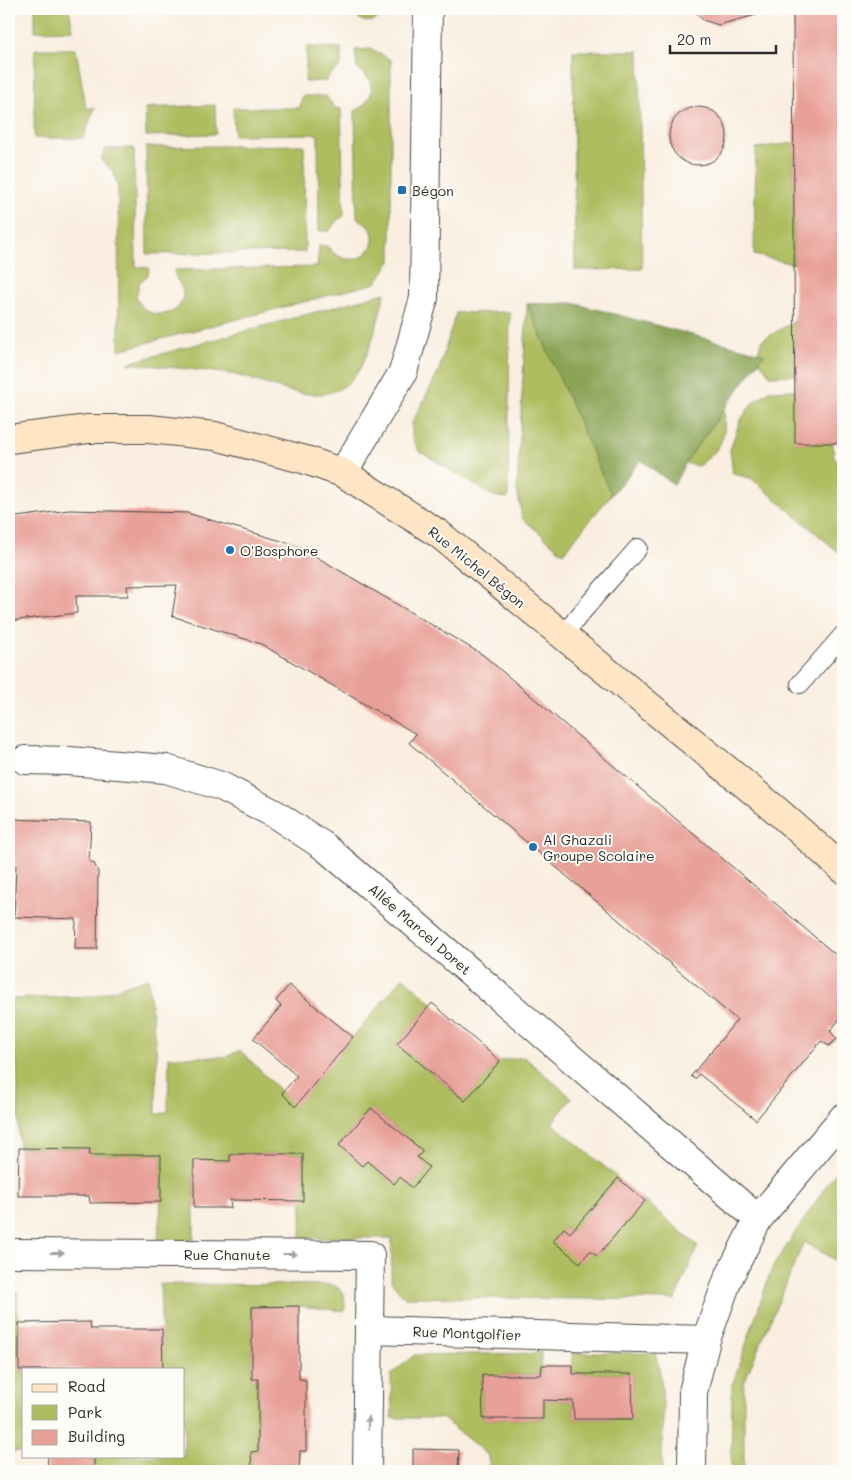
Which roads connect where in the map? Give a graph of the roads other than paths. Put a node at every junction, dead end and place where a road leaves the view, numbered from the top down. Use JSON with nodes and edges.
{"nodes":[{"id":1,"x":428,"y":9,"type":"edge"},
{"id":2,"x":9,"y":439,"type":"edge"},
{"id":3,"x":342,"y":473,"type":"junction"},
{"id":4,"x":638,"y":548,"type":"dead end"},
{"id":5,"x":843,"y":635,"type":"edge"},
{"id":6,"x":563,"y":636,"type":"junction"},
{"id":7,"x":800,"y":684,"type":"dead end"},
{"id":8,"x":25,"y":760,"type":"dead end"},
{"id":9,"x":843,"y":869,"type":"edge"},
{"id":10,"x":843,"y":1118,"type":"edge"},
{"id":11,"x":758,"y":1219,"type":"junction"},
{"id":12,"x":9,"y":1253,"type":"edge"},
{"id":13,"x":370,"y":1330,"type":"junction"},
{"id":14,"x":706,"y":1340,"type":"junction"},
{"id":15,"x":367,"y":1471,"type":"edge"},
{"id":16,"x":692,"y":1471,"type":"edge"}],
"edges":[{"from":1,"to":3,"type":"street"},
{"from":2,"to":3,"type":"street","name":"Rue Michel Bégon"},
{"from":3,"to":6,"type":"street","name":"Rue Michel Bégon"},
{"from":4,"to":6,"type":"lane"},
{"from":5,"to":7,"type":"lane"},
{"from":6,"to":9,"type":"street","name":"Rue Michel Bégon"},
{"from":8,"to":11,"type":"street","name":"Allée Marcel Doret"},
{"from":10,"to":11,"type":"street"},
{"from":11,"to":14,"type":"street"},
{"from":12,"to":13,"type":"street","name":"Rue Chanute","one_way":true},
{"from":13,"to":14,"type":"street","name":"Rue Montgolfier"},
{"from":15,"to":13,"type":"street","one_way":true},
{"from":14,"to":16,"type":"street"}]}
